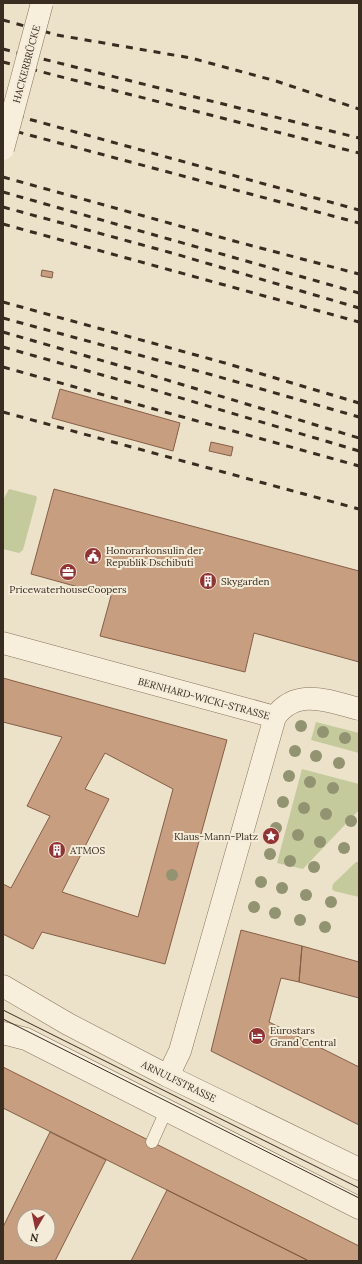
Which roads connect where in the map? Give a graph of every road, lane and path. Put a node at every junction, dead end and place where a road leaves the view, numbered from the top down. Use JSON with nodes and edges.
{"nodes":[{"id":1,"x":42,"y":3,"type":"edge"},
{"id":2,"x":3,"y":149,"type":"edge"},
{"id":3,"x":3,"y":643,"type":"edge"},
{"id":4,"x":359,"y":709,"type":"edge"},
{"id":5,"x":275,"y":717,"type":"junction"},
{"id":6,"x":3,"y":986,"type":"edge"},
{"id":7,"x":3,"y":1033,"type":"edge"},
{"id":8,"x":168,"y":1076,"type":"junction"},
{"id":9,"x":166,"y":1111,"type":"junction"},
{"id":10,"x":152,"y":1142,"type":"dead end"},
{"id":11,"x":359,"y":1169,"type":"edge"},
{"id":12,"x":359,"y":1208,"type":"edge"}],
"edges":[{"from":1,"to":2,"type":"street","name":"HACKERBRÜCKE","bridge":true},
{"from":3,"to":5,"type":"street","name":"BERNHARD-WICKI-STRASSE"},
{"from":4,"to":5,"type":"street"},
{"from":5,"to":8,"type":"street","name":"BERNHARD-WICKI-STRASSE"},
{"from":6,"to":8,"type":"street","name":"ARNULFSTRASSE"},
{"from":7,"to":9,"type":"street"},
{"from":8,"to":11,"type":"street","name":"ARNULFSTRASSE"},
{"from":9,"to":10,"type":"lane"},
{"from":9,"to":12,"type":"street"}]}
